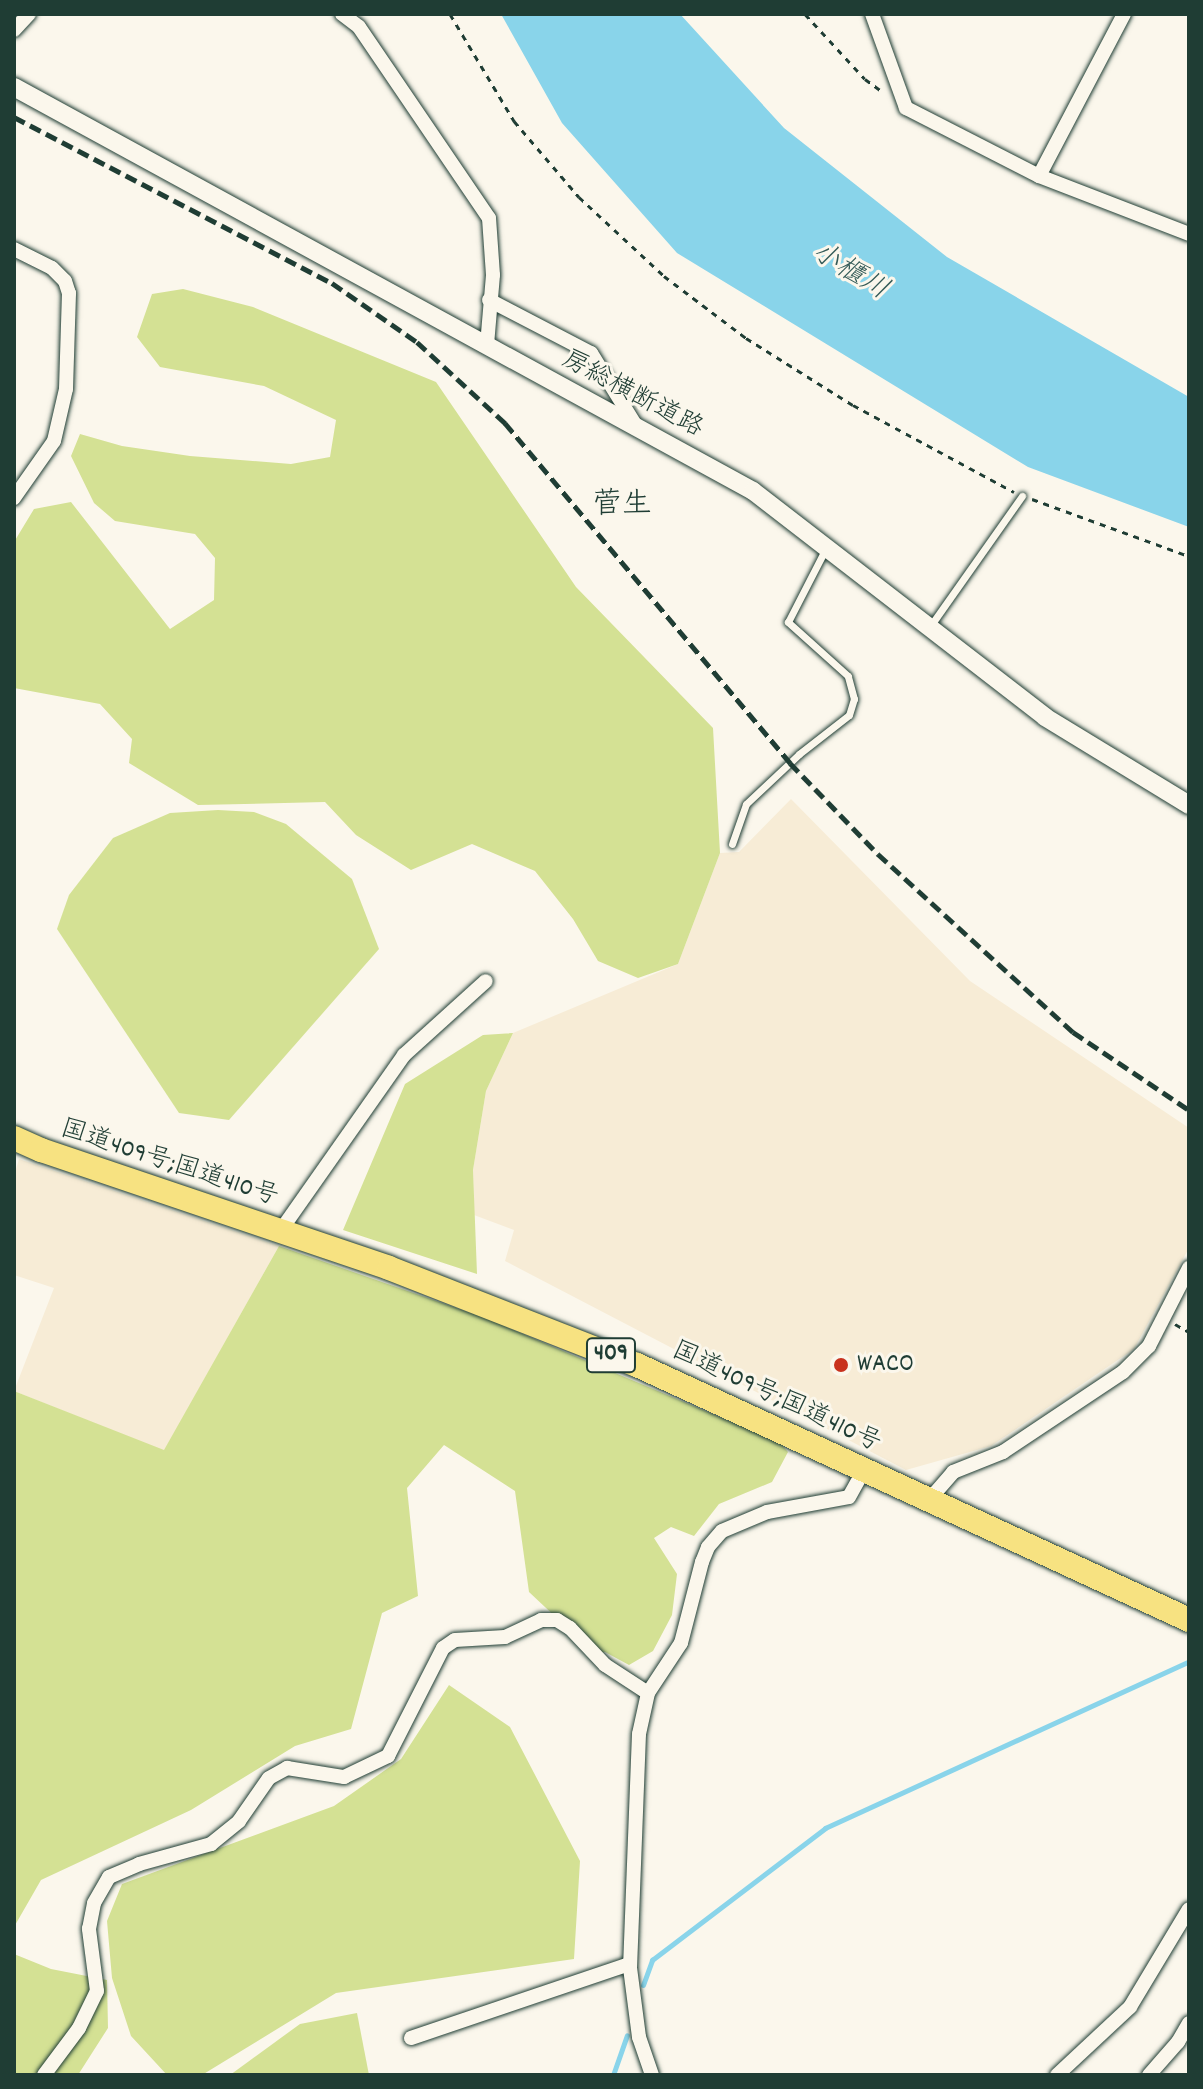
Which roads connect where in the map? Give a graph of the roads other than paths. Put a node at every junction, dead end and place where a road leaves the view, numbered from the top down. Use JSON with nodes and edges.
{"nodes":[{"id":1,"x":29,"y":14,"type":"edge"},
{"id":2,"x":342,"y":14,"type":"edge"},
{"id":3,"x":872,"y":14,"type":"edge"},
{"id":4,"x":1124,"y":14,"type":"edge"},
{"id":5,"x":14,"y":30,"type":"edge"},
{"id":6,"x":14,"y":87,"type":"edge"},
{"id":7,"x":1039,"y":176,"type":"junction"},
{"id":8,"x":1189,"y":234,"type":"edge"},
{"id":9,"x":14,"y":249,"type":"edge"},
{"id":10,"x":489,"y":300,"type":"junction"},
{"id":11,"x":487,"y":345,"type":"junction"},
{"id":12,"x":636,"y":426,"type":"junction"},
{"id":13,"x":1022,"y":496,"type":"road end"},
{"id":14,"x":14,"y":498,"type":"edge"},
{"id":15,"x":827,"y":546,"type":"junction"},
{"id":16,"x":931,"y":625,"type":"junction"},
{"id":17,"x":1189,"y":805,"type":"edge"},
{"id":18,"x":732,"y":844,"type":"dead end"},
{"id":19,"x":486,"y":981,"type":"dead end"},
{"id":20,"x":14,"y":1138,"type":"edge"},
{"id":21,"x":281,"y":1230,"type":"junction"},
{"id":22,"x":1189,"y":1268,"type":"edge"},
{"id":23,"x":864,"y":1470,"type":"junction"},
{"id":24,"x":929,"y":1500,"type":"junction"},
{"id":25,"x":1189,"y":1620,"type":"edge"},
{"id":26,"x":648,"y":1693,"type":"junction"},
{"id":27,"x":1189,"y":1909,"type":"edge"},
{"id":28,"x":630,"y":1964,"type":"junction"},
{"id":29,"x":1189,"y":2023,"type":"edge"},
{"id":30,"x":411,"y":2038,"type":"dead end"},
{"id":31,"x":1153,"y":2074,"type":"edge"},
{"id":32,"x":44,"y":2075,"type":"edge"},
{"id":33,"x":652,"y":2075,"type":"edge"},
{"id":34,"x":1057,"y":2075,"type":"edge"}],
"edges":[{"from":1,"to":5,"type":"street"},
{"from":2,"to":10,"type":"street"},
{"from":3,"to":7,"type":"street"},
{"from":4,"to":7,"type":"street"},
{"from":6,"to":11,"type":"street","name":"房総横断道路"},
{"from":7,"to":8,"type":"street"},
{"from":9,"to":14,"type":"street"},
{"from":10,"to":11,"type":"street"},
{"from":10,"to":12,"type":"street"},
{"from":11,"to":12,"type":"street","name":"房総横断道路"},
{"from":12,"to":15,"type":"street","name":"房総横断道路"},
{"from":13,"to":16,"type":"lane"},
{"from":15,"to":16,"type":"street","name":"房総横断道路"},
{"from":15,"to":18,"type":"lane"},
{"from":16,"to":17,"type":"street","name":"房総横断道路"},
{"from":19,"to":21,"type":"street"},
{"from":20,"to":21,"type":"highway","name":"国道409号;国道410号","number":"409"},
{"from":21,"to":23,"type":"highway","name":"国道409号;国道410号","number":"409"},
{"from":22,"to":24,"type":"street"},
{"from":23,"to":24,"type":"highway","name":"国道409号;国道410号","number":"409"},
{"from":23,"to":26,"type":"street"},
{"from":24,"to":25,"type":"highway","name":"国道409号;国道410号","number":"409"},
{"from":26,"to":28,"type":"street"},
{"from":26,"to":32,"type":"street"},
{"from":27,"to":34,"type":"street"},
{"from":28,"to":30,"type":"street"},
{"from":28,"to":33,"type":"street"},
{"from":29,"to":31,"type":"street"}]}
